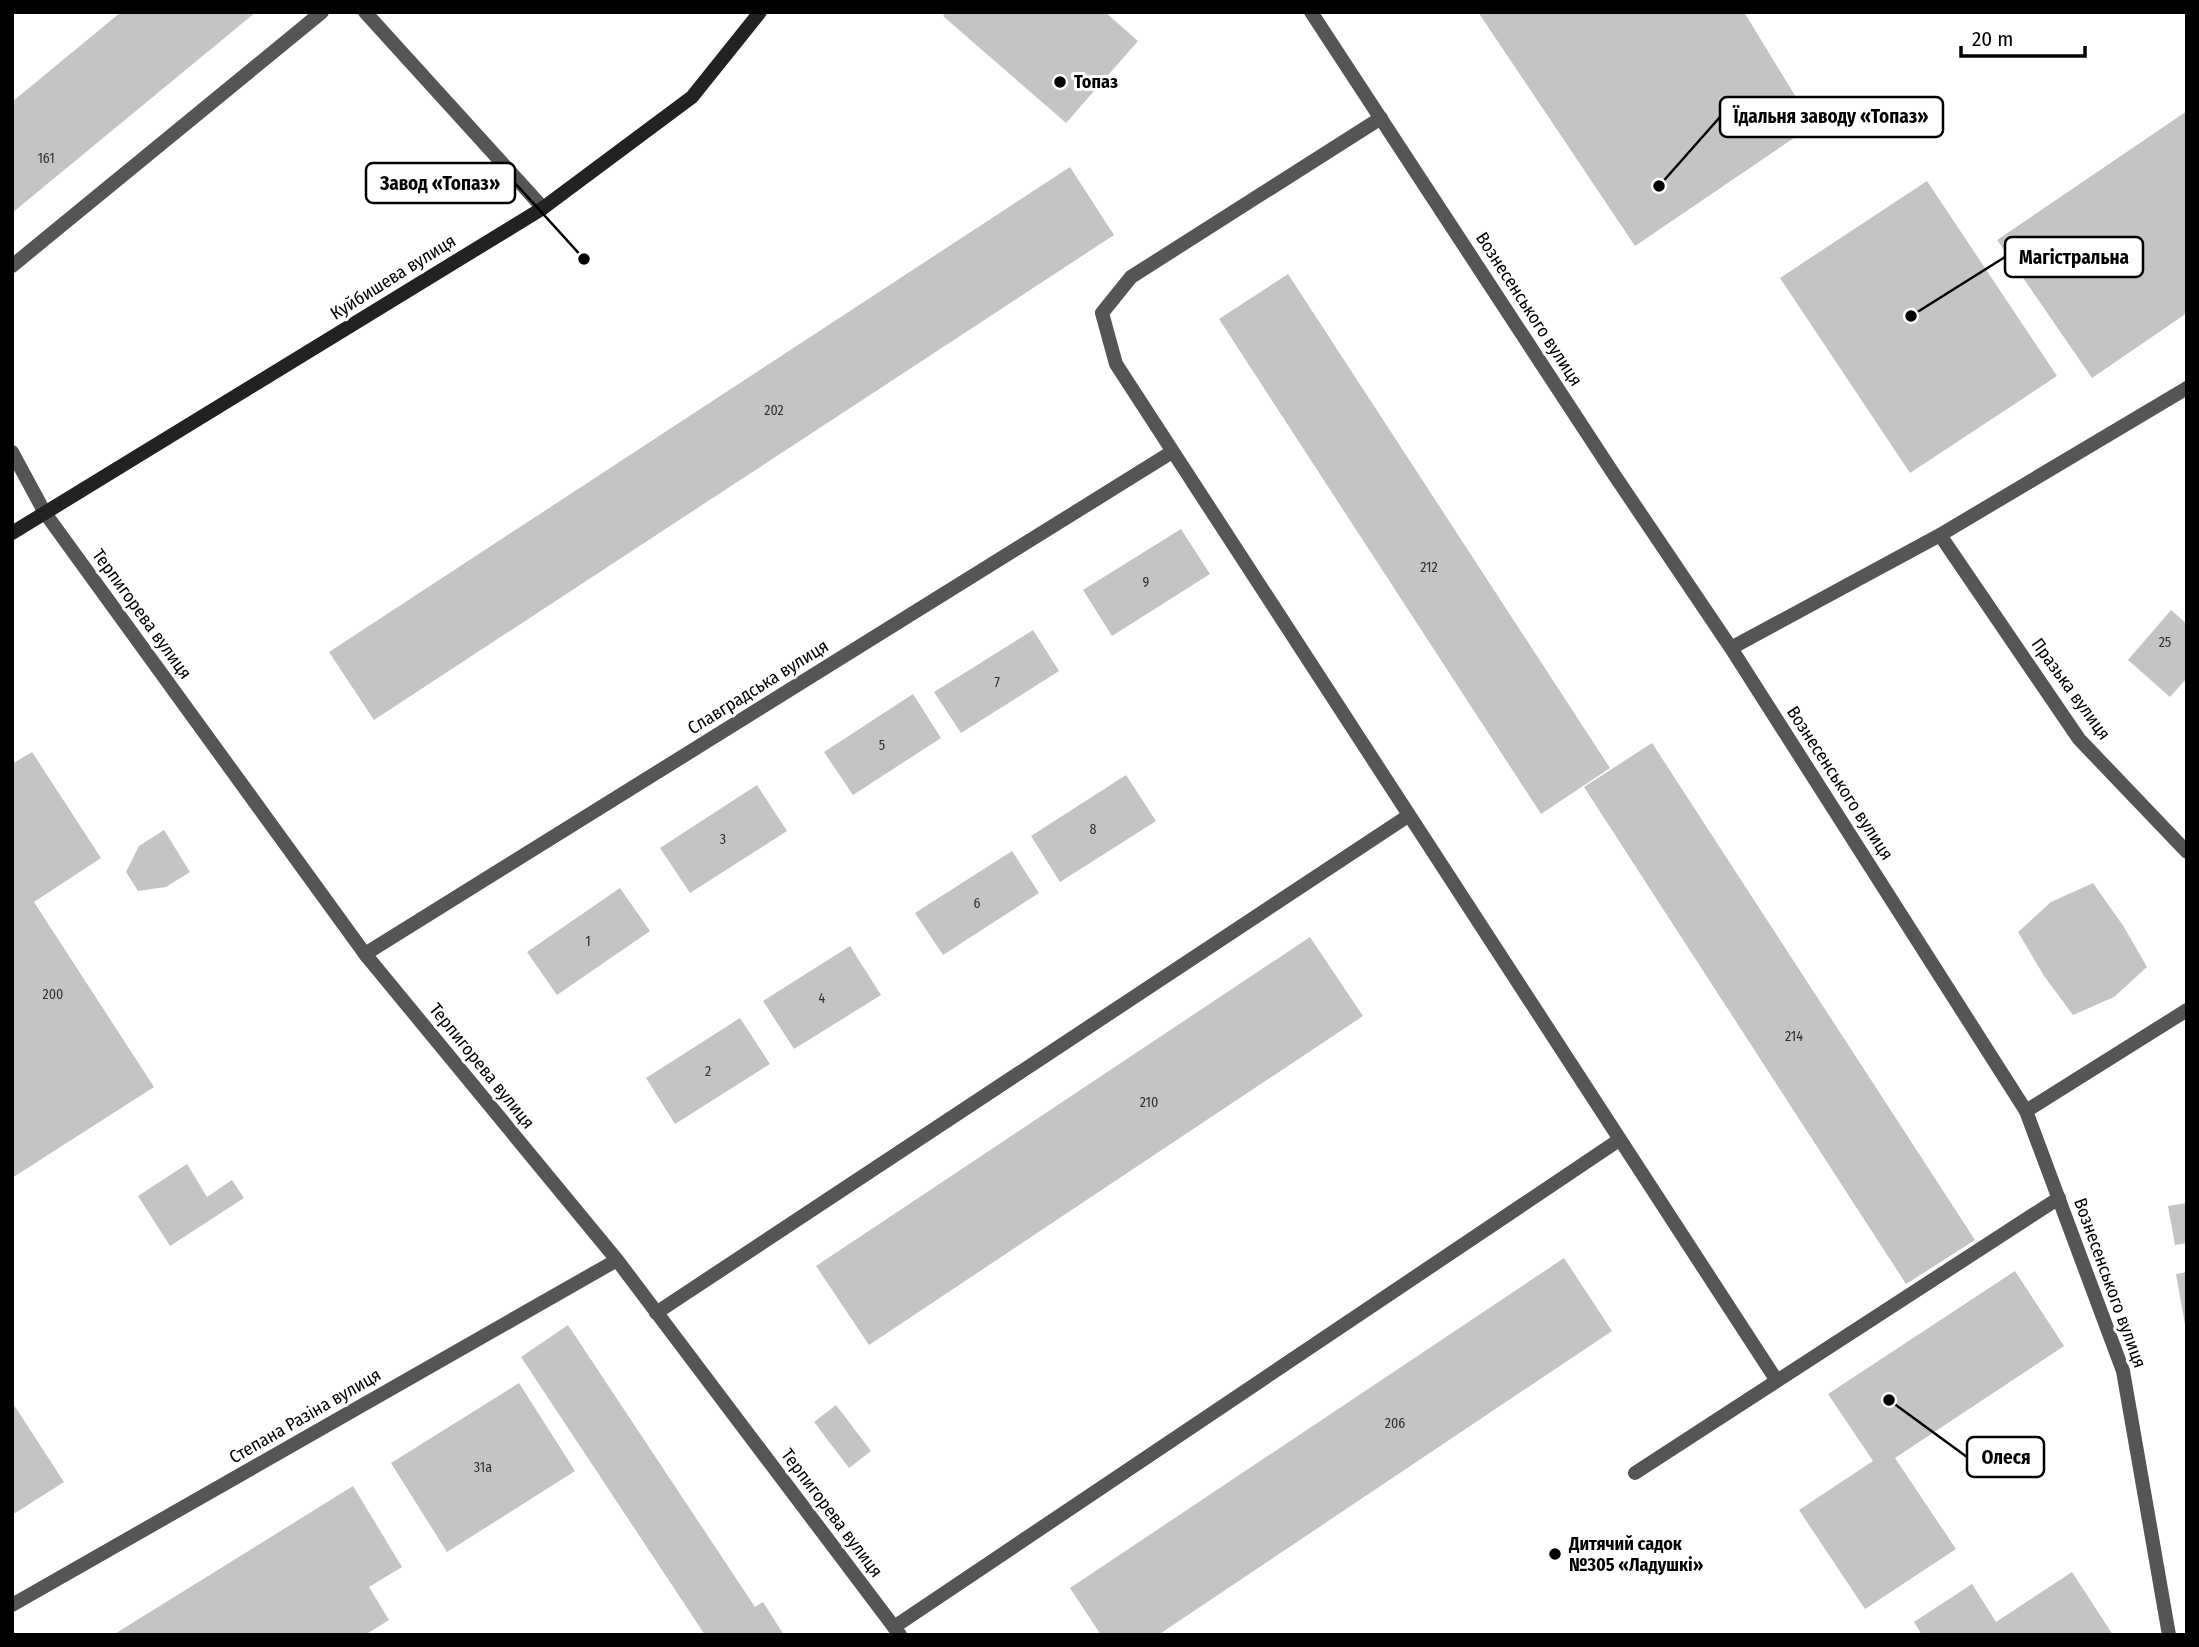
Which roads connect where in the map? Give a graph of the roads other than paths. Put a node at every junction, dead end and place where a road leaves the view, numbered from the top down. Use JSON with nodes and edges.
{"nodes":[{"id":1,"x":322,"y":12,"type":"edge"},
{"id":2,"x":365,"y":12,"type":"edge"},
{"id":3,"x":760,"y":12,"type":"edge"},
{"id":4,"x":1312,"y":16,"type":"edge"},
{"id":5,"x":1381,"y":118,"type":"junction"},
{"id":6,"x":542,"y":208,"type":"junction"},
{"id":7,"x":12,"y":266,"type":"edge"},
{"id":8,"x":2187,"y":388,"type":"edge"},
{"id":9,"x":12,"y":452,"type":"edge"},
{"id":10,"x":1171,"y":452,"type":"junction"},
{"id":11,"x":45,"y":513,"type":"junction"},
{"id":12,"x":12,"y":533,"type":"edge"},
{"id":13,"x":1940,"y":535,"type":"junction"},
{"id":14,"x":1731,"y":648,"type":"junction"},
{"id":15,"x":1408,"y":816,"type":"junction"},
{"id":16,"x":2187,"y":852,"type":"edge"},
{"id":17,"x":365,"y":954,"type":"junction"},
{"id":18,"x":2187,"y":1010,"type":"edge"},
{"id":19,"x":2026,"y":1111,"type":"junction"},
{"id":20,"x":1619,"y":1140,"type":"junction"},
{"id":21,"x":2059,"y":1198,"type":"junction"},
{"id":22,"x":617,"y":1261,"type":"junction"},
{"id":23,"x":656,"y":1313,"type":"junction"},
{"id":24,"x":1777,"y":1381,"type":"junction"},
{"id":25,"x":1635,"y":1473,"type":"dead end"},
{"id":26,"x":12,"y":1605,"type":"edge"},
{"id":27,"x":897,"y":1631,"type":"edge"},
{"id":28,"x":2169,"y":1635,"type":"edge"}],
"edges":[{"from":1,"to":7,"type":"street"},
{"from":2,"to":6,"type":"street"},
{"from":3,"to":6,"type":"main road","name":"Куйбишева вулиця"},
{"from":4,"to":5,"type":"street","name":"Вознесенського вулиця"},
{"from":5,"to":10,"type":"street"},
{"from":5,"to":14,"type":"street","name":"Вознесенського вулиця"},
{"from":6,"to":11,"type":"main road","name":"Куйбишева вулиця"},
{"from":8,"to":13,"type":"street"},
{"from":9,"to":11,"type":"street","name":"Терпигорева вулиця"},
{"from":10,"to":15,"type":"street"},
{"from":10,"to":17,"type":"street","name":"Славградська вулиця"},
{"from":11,"to":12,"type":"main road","name":"Куйбишева вулиця"},
{"from":11,"to":17,"type":"street","name":"Терпигорева вулиця"},
{"from":13,"to":14,"type":"street"},
{"from":13,"to":16,"type":"street","name":"Празька вулиця"},
{"from":14,"to":19,"type":"street","name":"Вознесенського вулиця"},
{"from":15,"to":20,"type":"street"},
{"from":15,"to":23,"type":"street"},
{"from":17,"to":22,"type":"street","name":"Терпигорева вулиця"},
{"from":18,"to":19,"type":"street"},
{"from":19,"to":21,"type":"street","name":"Вознесенського вулиця"},
{"from":20,"to":24,"type":"street"},
{"from":20,"to":27,"type":"street"},
{"from":21,"to":24,"type":"street"},
{"from":21,"to":28,"type":"street","name":"Вознесенського вулиця"},
{"from":22,"to":23,"type":"street","name":"Терпигорева вулиця"},
{"from":22,"to":26,"type":"street","name":"Степана Разіна вулиця"},
{"from":23,"to":27,"type":"street","name":"Терпигорева вулиця"},
{"from":24,"to":25,"type":"street"}]}
